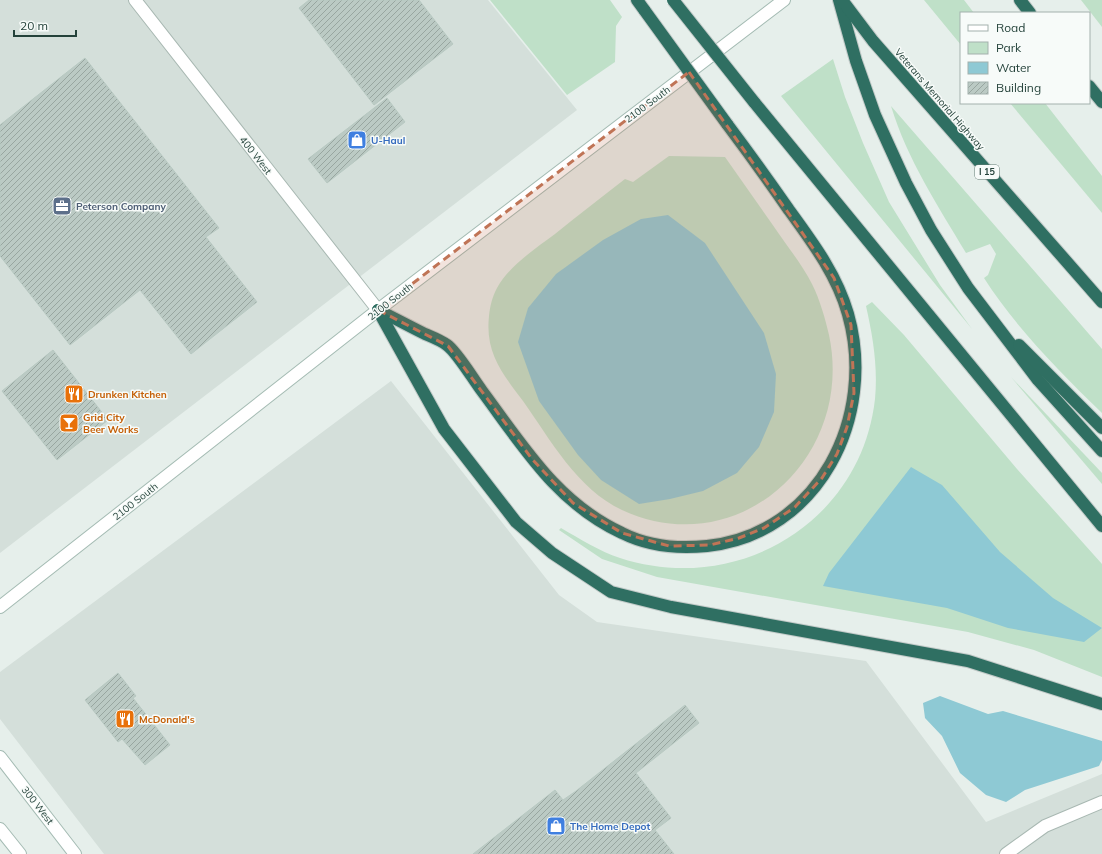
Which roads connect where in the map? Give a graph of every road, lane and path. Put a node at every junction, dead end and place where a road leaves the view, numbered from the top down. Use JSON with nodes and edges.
{"nodes":[{"id":1,"x":135,"y":0,"type":"edge"},
{"id":2,"x":637,"y":0,"type":"edge"},
{"id":3,"x":673,"y":0,"type":"edge"},
{"id":4,"x":784,"y":0,"type":"edge"},
{"id":5,"x":838,"y":0,"type":"edge"},
{"id":6,"x":842,"y":0,"type":"edge"},
{"id":7,"x":1020,"y":0,"type":"edge"},
{"id":8,"x":1029,"y":12,"type":"edge"},
{"id":9,"x":1090,"y":87,"type":"edge"},
{"id":10,"x":1102,"y":102,"type":"edge"},
{"id":11,"x":1102,"y":302,"type":"edge"},
{"id":12,"x":378,"y":310,"type":"junction"},
{"id":13,"x":991,"y":317,"type":"junction"},
{"id":14,"x":1102,"y":428,"type":"edge"},
{"id":15,"x":1102,"y":451,"type":"edge"},
{"id":16,"x":1102,"y":526,"type":"edge"},
{"id":17,"x":0,"y":607,"type":"edge"},
{"id":18,"x":1102,"y":704,"type":"edge"},
{"id":19,"x":0,"y":757,"type":"edge"},
{"id":20,"x":1102,"y":802,"type":"edge"},
{"id":21,"x":0,"y":828,"type":"edge"},
{"id":22,"x":20,"y":854,"type":"edge"},
{"id":23,"x":76,"y":854,"type":"edge"},
{"id":24,"x":1006,"y":854,"type":"edge"}],
"edges":[{"from":1,"to":12,"type":"main road","name":"400 West"},
{"from":2,"to":12,"type":"highway","bridge":true},
{"from":3,"to":16,"type":"highway","bridge":true},
{"from":4,"to":12,"type":"main road","name":"2100 South"},
{"from":5,"to":13,"type":"highway"},
{"from":6,"to":11,"type":"highway","name":"Veterans Memorial Highway","number":"I 15"},
{"from":7,"to":8,"type":"highway"},
{"from":9,"to":10,"type":"highway"},
{"from":12,"to":17,"type":"main road","name":"2100 South"},
{"from":12,"to":18,"type":"highway"},
{"from":13,"to":14,"type":"highway"},
{"from":13,"to":15,"type":"highway"},
{"from":19,"to":23,"type":"main road","name":"300 West"},
{"from":20,"to":24,"type":"main road"},
{"from":21,"to":22,"type":"main road"}]}
